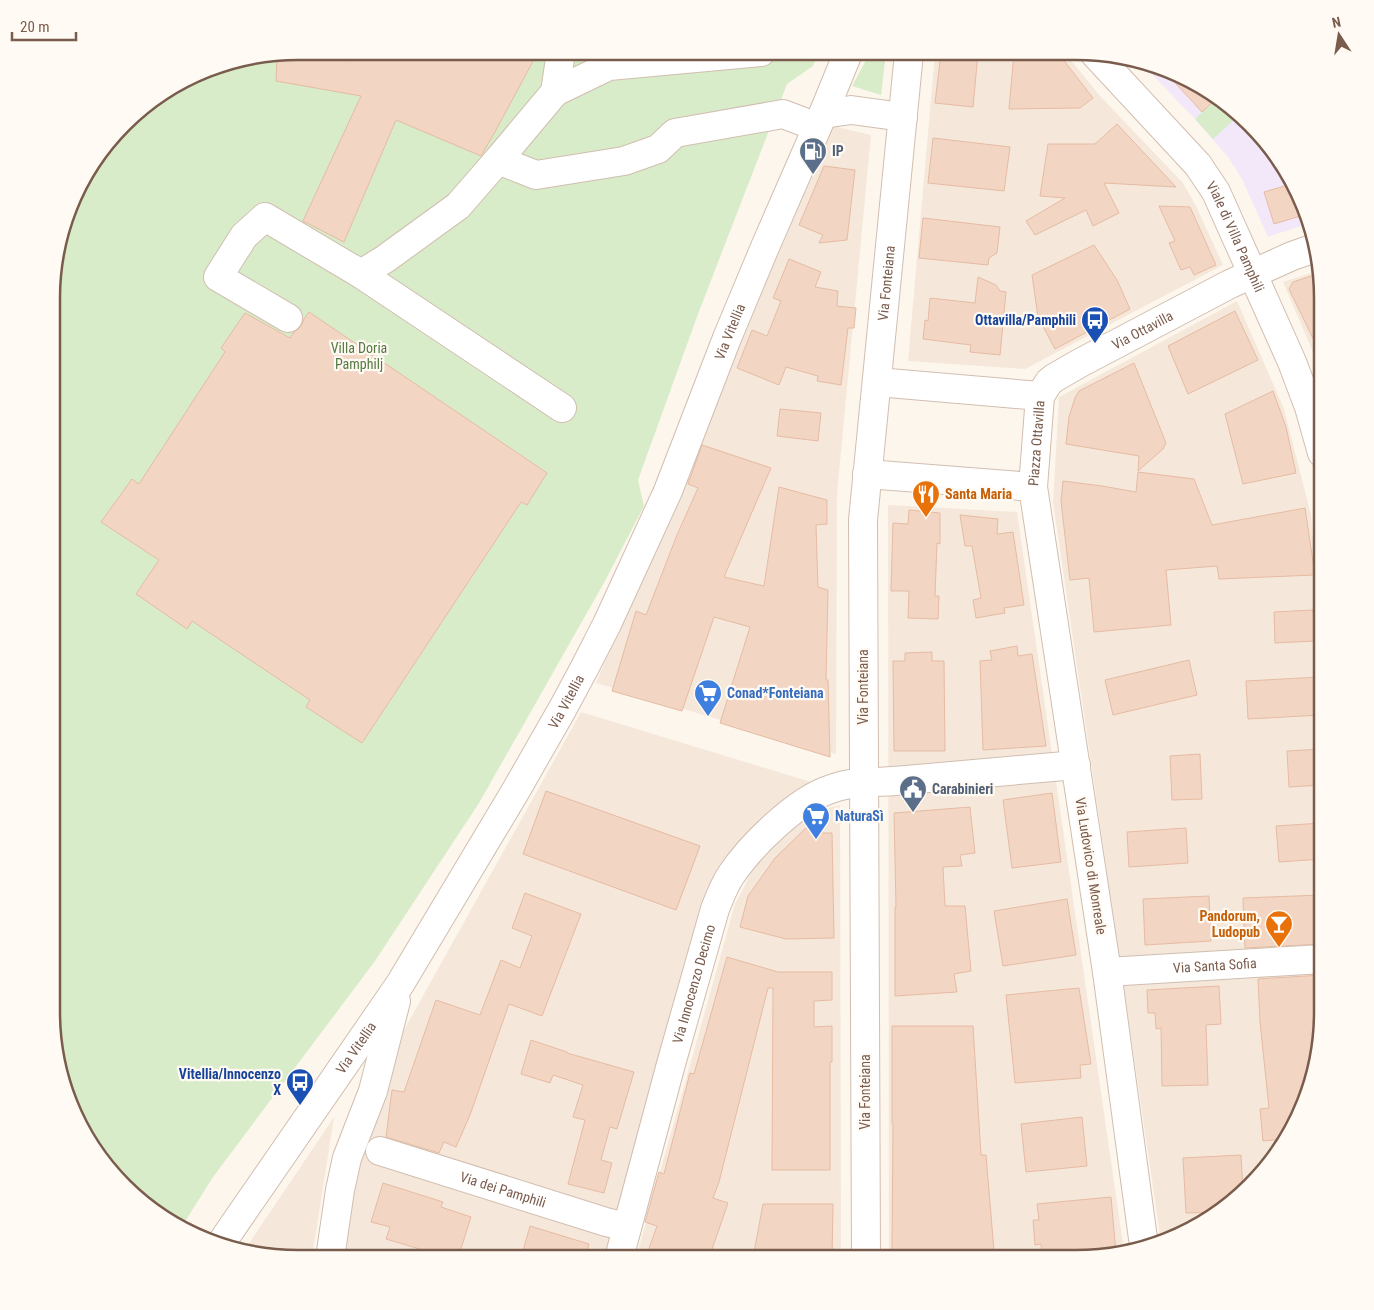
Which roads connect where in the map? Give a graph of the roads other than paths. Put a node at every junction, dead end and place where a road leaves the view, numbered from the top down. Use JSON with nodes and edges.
{"nodes":[{"id":1,"x":560,"y":60,"type":"edge"},
{"id":2,"x":674,"y":60,"type":"edge"},
{"id":3,"x":843,"y":60,"type":"edge"},
{"id":4,"x":908,"y":60,"type":"edge"},
{"id":5,"x":1102,"y":62,"type":"edge"},
{"id":6,"x":555,"y":92,"type":"junction"},
{"id":7,"x":903,"y":117,"type":"junction"},
{"id":8,"x":820,"y":120,"type":"junction"},
{"id":9,"x":498,"y":160,"type":"junction"},
{"id":10,"x":1309,"y":250,"type":"edge"},
{"id":11,"x":355,"y":270,"type":"junction"},
{"id":12,"x":1253,"y":274,"type":"junction"},
{"id":13,"x":288,"y":318,"type":"dead end"},
{"id":14,"x":877,"y":382,"type":"junction"},
{"id":15,"x":1040,"y":396,"type":"junction"},
{"id":16,"x":562,"y":408,"type":"dead end"},
{"id":17,"x":1314,"y":426,"type":"edge"},
{"id":18,"x":867,"y":474,"type":"junction"},
{"id":19,"x":1033,"y":487,"type":"junction"},
{"id":20,"x":1076,"y":765,"type":"junction"},
{"id":21,"x":864,"y":783,"type":"junction"},
{"id":22,"x":1314,"y":959,"type":"edge"},
{"id":23,"x":1106,"y":972,"type":"junction"},
{"id":24,"x":400,"y":984,"type":"junction"},
{"id":25,"x":380,"y":1151,"type":"dead end"},
{"id":26,"x":627,"y":1227,"type":"junction"},
{"id":27,"x":225,"y":1238,"type":"edge"},
{"id":28,"x":1143,"y":1240,"type":"edge"},
{"id":29,"x":331,"y":1250,"type":"edge"},
{"id":30,"x":621,"y":1250,"type":"edge"},
{"id":31,"x":866,"y":1250,"type":"edge"}],
"edges":[{"from":1,"to":6,"type":"street"},
{"from":2,"to":6,"type":"street"},
{"from":3,"to":8,"type":"street","name":"Via Vitellia"},
{"from":4,"to":7,"type":"street","name":"Via Fonteiana"},
{"from":5,"to":12,"type":"street","name":"Viale di Villa Pamphili"},
{"from":6,"to":9,"type":"street"},
{"from":7,"to":8,"type":"street"},
{"from":7,"to":14,"type":"street","name":"Via Fonteiana"},
{"from":8,"to":9,"type":"street"},
{"from":8,"to":24,"type":"street","name":"Via Vitellia"},
{"from":9,"to":11,"type":"street"},
{"from":10,"to":12,"type":"street","name":"Via Ottavilla"},
{"from":11,"to":13,"type":"street"},
{"from":11,"to":16,"type":"street"},
{"from":12,"to":15,"type":"street","name":"Via Ottavilla"},
{"from":12,"to":17,"type":"street","name":"Viale di Villa Pamphili"},
{"from":14,"to":15,"type":"street","name":"Piazza Ottavilla"},
{"from":14,"to":18,"type":"street","name":"Via Fonteiana"},
{"from":15,"to":19,"type":"street","name":"Piazza Ottavilla"},
{"from":18,"to":19,"type":"street","name":"Piazza Ottavilla"},
{"from":18,"to":21,"type":"street","name":"Via Fonteiana"},
{"from":19,"to":20,"type":"street","name":"Via Ludovico di Monreale"},
{"from":20,"to":21,"type":"street","name":"Via Innocenzo Decimo"},
{"from":20,"to":23,"type":"street","name":"Via Ludovico di Monreale"},
{"from":21,"to":26,"type":"street","name":"Via Innocenzo Decimo"},
{"from":21,"to":31,"type":"street","name":"Via Fonteiana"},
{"from":22,"to":23,"type":"street","name":"Via Santa Sofia"},
{"from":23,"to":28,"type":"street","name":"Via Ludovico di Monreale"},
{"from":24,"to":27,"type":"street","name":"Via Vitellia"},
{"from":24,"to":29,"type":"street"},
{"from":25,"to":26,"type":"street","name":"Via dei Pamphili"},
{"from":26,"to":30,"type":"street","name":"Via Innocenzo Decimo"}]}
